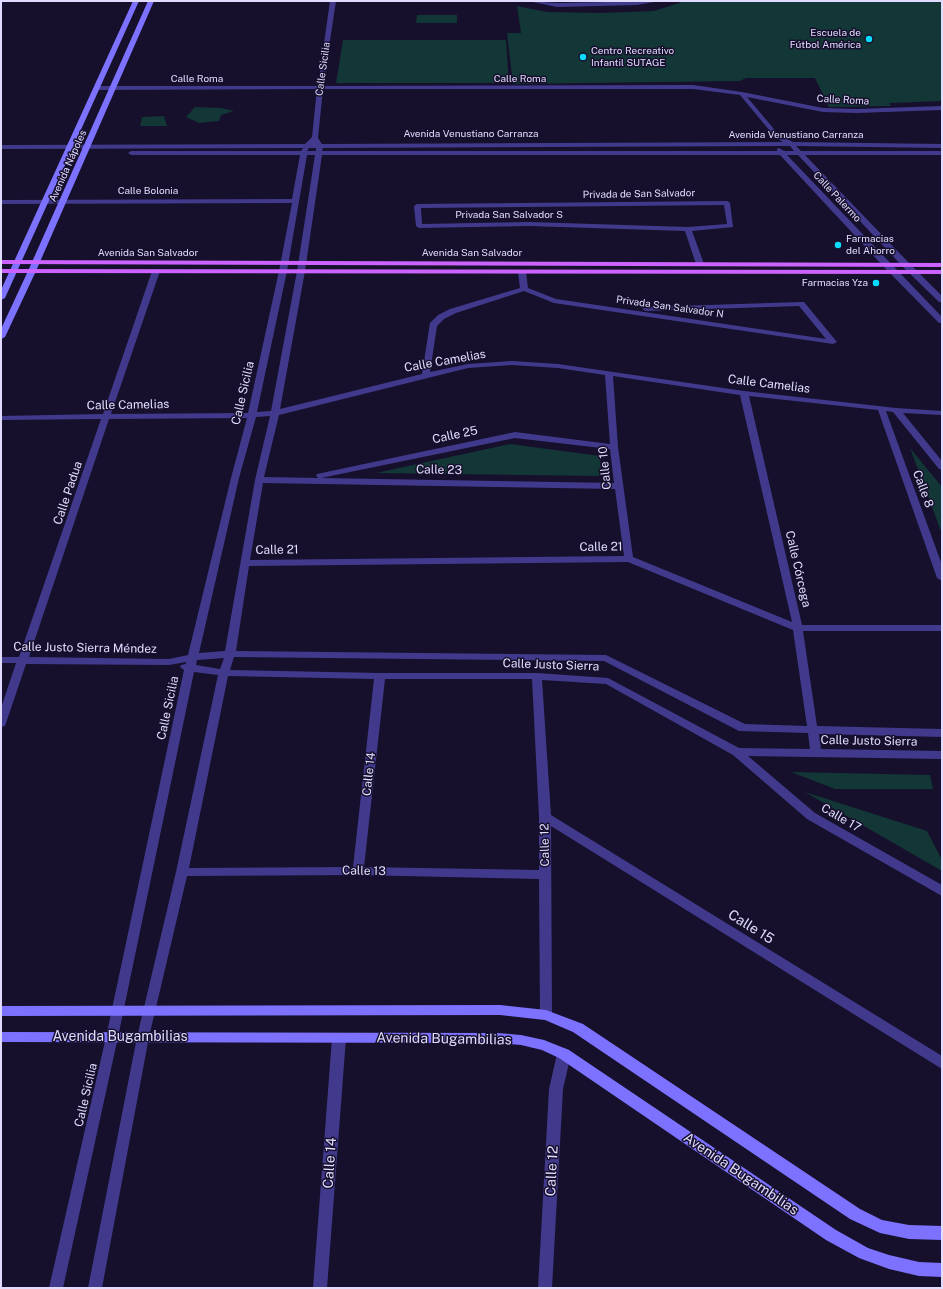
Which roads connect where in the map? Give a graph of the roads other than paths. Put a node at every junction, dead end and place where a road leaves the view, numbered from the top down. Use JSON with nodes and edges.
{"nodes":[{"id":1,"x":136,"y":1,"type":"edge"},
{"id":2,"x":151,"y":1,"type":"edge"},
{"id":3,"x":333,"y":1,"type":"edge"},
{"id":4,"x":531,"y":1,"type":"edge"},
{"id":5,"x":657,"y":1,"type":"edge"},
{"id":6,"x":114,"y":49,"type":"junction"},
{"id":7,"x":130,"y":49,"type":"junction"},
{"id":8,"x":97,"y":88,"type":"junction"},
{"id":9,"x":113,"y":88,"type":"junction"},
{"id":10,"x":320,"y":89,"type":"junction"},
{"id":11,"x":742,"y":94,"type":"junction"},
{"id":12,"x":942,"y":108,"type":"edge"},
{"id":13,"x":777,"y":136,"type":"junction"},
{"id":14,"x":774,"y":144,"type":"junction"},
{"id":15,"x":791,"y":144,"type":"junction"},
{"id":16,"x":1,"y":146,"type":"edge"},
{"id":17,"x":87,"y":146,"type":"junction"},
{"id":18,"x":313,"y":146,"type":"junction"},
{"id":19,"x":942,"y":146,"type":"edge"},
{"id":20,"x":69,"y":150,"type":"junction"},
{"id":21,"x":1,"y":153,"type":"edge"},
{"id":22,"x":84,"y":153,"type":"junction"},
{"id":23,"x":782,"y":153,"type":"junction"},
{"id":24,"x":798,"y":153,"type":"junction"},
{"id":25,"x":942,"y":153,"type":"edge"},
{"id":26,"x":46,"y":201,"type":"junction"},
{"id":27,"x":63,"y":201,"type":"junction"},
{"id":28,"x":295,"y":201,"type":"junction"},
{"id":29,"x":1,"y":202,"type":"edge"},
{"id":30,"x":528,"y":215,"type":"junction"},
{"id":31,"x":731,"y":226,"type":"joint"},
{"id":32,"x":688,"y":229,"type":"junction"},
{"id":33,"x":1,"y":262,"type":"edge"},
{"id":34,"x":18,"y":262,"type":"junction"},
{"id":35,"x":36,"y":262,"type":"junction"},
{"id":36,"x":700,"y":264,"type":"junction"},
{"id":37,"x":886,"y":264,"type":"junction"},
{"id":38,"x":906,"y":264,"type":"junction"},
{"id":39,"x":942,"y":265,"type":"edge"},
{"id":40,"x":283,"y":267,"type":"junction"},
{"id":41,"x":302,"y":267,"type":"junction"},
{"id":42,"x":1,"y":271,"type":"edge"},
{"id":43,"x":14,"y":271,"type":"junction"},
{"id":44,"x":32,"y":271,"type":"junction"},
{"id":45,"x":156,"y":271,"type":"junction"},
{"id":46,"x":522,"y":272,"type":"junction"},
{"id":47,"x":895,"y":272,"type":"junction"},
{"id":48,"x":914,"y":272,"type":"junction"},
{"id":49,"x":942,"y":272,"type":"edge"},
{"id":50,"x":524,"y":289,"type":"junction"},
{"id":51,"x":1,"y":298,"type":"edge"},
{"id":52,"x":942,"y":300,"type":"edge"},
{"id":53,"x":621,"y":310,"type":"junction"},
{"id":54,"x":942,"y":321,"type":"edge"},
{"id":55,"x":1,"y":337,"type":"edge"},
{"id":56,"x":426,"y":374,"type":"junction"},
{"id":57,"x":609,"y":374,"type":"junction"},
{"id":58,"x":744,"y":393,"type":"junction"},
{"id":59,"x":882,"y":408,"type":"junction"},
{"id":60,"x":896,"y":410,"type":"junction"},
{"id":61,"x":275,"y":413,"type":"junction"},
{"id":62,"x":942,"y":413,"type":"edge"},
{"id":63,"x":252,"y":415,"type":"junction"},
{"id":64,"x":1,"y":418,"type":"edge"},
{"id":65,"x":106,"y":418,"type":"junction"},
{"id":66,"x":614,"y":448,"type":"junction"},
{"id":67,"x":942,"y":467,"type":"edge"},
{"id":68,"x":259,"y":480,"type":"junction"},
{"id":69,"x":302,"y":480,"type":"junction"},
{"id":70,"x":618,"y":486,"type":"junction"},
{"id":71,"x":629,"y":559,"type":"junction"},
{"id":72,"x":247,"y":563,"type":"junction"},
{"id":73,"x":942,"y":578,"type":"edge"},
{"id":74,"x":798,"y":628,"type":"junction"},
{"id":75,"x":942,"y":628,"type":"edge"},
{"id":76,"x":230,"y":654,"type":"junction"},
{"id":77,"x":193,"y":657,"type":"junction"},
{"id":78,"x":1,"y":660,"type":"edge"},
{"id":79,"x":23,"y":660,"type":"junction"},
{"id":80,"x":169,"y":662,"type":"junction"},
{"id":81,"x":190,"y":668,"type":"junction"},
{"id":82,"x":224,"y":673,"type":"junction"},
{"id":83,"x":380,"y":676,"type":"junction"},
{"id":84,"x":538,"y":676,"type":"junction"},
{"id":85,"x":1,"y":723,"type":"edge"},
{"id":86,"x":813,"y":731,"type":"junction"},
{"id":87,"x":942,"y":733,"type":"edge"},
{"id":88,"x":737,"y":752,"type":"junction"},
{"id":89,"x":816,"y":753,"type":"junction"},
{"id":90,"x":942,"y":755,"type":"edge"},
{"id":91,"x":545,"y":817,"type":"junction"},
{"id":92,"x":358,"y":871,"type":"junction"},
{"id":93,"x":182,"y":872,"type":"junction"},
{"id":94,"x":546,"y":875,"type":"junction"},
{"id":95,"x":942,"y":891,"type":"edge"},
{"id":96,"x":1,"y":1011,"type":"edge"},
{"id":97,"x":117,"y":1011,"type":"junction"},
{"id":98,"x":149,"y":1011,"type":"junction"},
{"id":99,"x":546,"y":1015,"type":"junction"},
{"id":100,"x":1,"y":1037,"type":"edge"},
{"id":101,"x":112,"y":1037,"type":"junction"},
{"id":102,"x":143,"y":1037,"type":"junction"},
{"id":103,"x":339,"y":1038,"type":"junction"},
{"id":104,"x":564,"y":1054,"type":"junction"},
{"id":105,"x":942,"y":1063,"type":"edge"},
{"id":106,"x":942,"y":1233,"type":"edge"},
{"id":107,"x":942,"y":1270,"type":"edge"},
{"id":108,"x":56,"y":1288,"type":"edge"},
{"id":109,"x":95,"y":1288,"type":"edge"},
{"id":110,"x":320,"y":1288,"type":"edge"},
{"id":111,"x":545,"y":1288,"type":"edge"}],
"edges":[{"from":1,"to":6,"type":"main road","name":"Avenida Nápoles"},
{"from":2,"to":7,"type":"main road","name":"Avenida Nápoles"},
{"from":3,"to":10,"type":"street","name":"Calle Sicilia"},
{"from":4,"to":5,"type":"street"},
{"from":6,"to":7,"type":"main road"},
{"from":6,"to":8,"type":"main road","name":"Avenida Nápoles"},
{"from":7,"to":9,"type":"main road","name":"Avenida Nápoles"},
{"from":8,"to":9,"type":"street","name":"Calle Roma"},
{"from":8,"to":20,"type":"main road","name":"Avenida Nápoles"},
{"from":9,"to":10,"type":"street","name":"Calle Roma"},
{"from":9,"to":17,"type":"main road","name":"Avenida Nápoles"},
{"from":10,"to":11,"type":"street","name":"Calle Roma"},
{"from":10,"to":18,"type":"street","name":"Calle Sicilia"},
{"from":11,"to":12,"type":"street","name":"Calle Roma"},
{"from":11,"to":13,"type":"street","name":"Calle Palermo"},
{"from":13,"to":14,"type":"street"},
{"from":13,"to":15,"type":"street","name":"Calle Palermo"},
{"from":14,"to":15,"type":"street","name":"Avenida Venustiano Carranza"},
{"from":14,"to":18,"type":"street","name":"Avenida Venustiano Carranza"},
{"from":14,"to":23,"type":"street","name":"Calle Palermo"},
{"from":15,"to":19,"type":"street","name":"Avenida Venustiano Carranza"},
{"from":15,"to":24,"type":"street","name":"Calle Palermo"},
{"from":16,"to":20,"type":"street","name":"Avenida Venustiano Carranza"},
{"from":17,"to":18,"type":"street","name":"Avenida Venustiano Carranza"},
{"from":17,"to":20,"type":"street","name":"Avenida Venustiano Carranza"},
{"from":17,"to":22,"type":"main road","name":"Avenida Nápoles"},
{"from":18,"to":22,"type":"street","name":"Avenida Venustiano Carranza"},
{"from":18,"to":23,"type":"street","name":"Avenida Venustiano Carranza"},
{"from":18,"to":28,"type":"street","name":"Calle Sicilia"},
{"from":18,"to":41,"type":"street","name":"Calle Sicilia"},
{"from":20,"to":21,"type":"street","name":"Avenida Venustiano Carranza"},
{"from":20,"to":22,"type":"street","name":"Avenida Venustiano Carranza"},
{"from":20,"to":26,"type":"main road","name":"Avenida Nápoles"},
{"from":22,"to":27,"type":"main road","name":"Avenida Nápoles"},
{"from":23,"to":24,"type":"street","name":"Avenida Venustiano Carranza"},
{"from":23,"to":37,"type":"street","name":"Calle Palermo"},
{"from":24,"to":25,"type":"street","name":"Avenida Venustiano Carranza"},
{"from":24,"to":38,"type":"street","name":"Calle Palermo"},
{"from":26,"to":27,"type":"street","name":"Calle Bolonia"},
{"from":26,"to":29,"type":"street","name":"Calle Bolonia"},
{"from":26,"to":34,"type":"main road","name":"Avenida Nápoles"},
{"from":27,"to":28,"type":"street","name":"Calle Bolonia"},
{"from":27,"to":35,"type":"main road","name":"Avenida Nápoles"},
{"from":28,"to":40,"type":"street","name":"Calle Sicilia"},
{"from":30,"to":30,"type":"street","name":"Privada San Salvador S"},
{"from":30,"to":31,"type":"street","name":"Privada de San Salvador"},
{"from":30,"to":32,"type":"street","name":"Privada San Salvador S"},
{"from":31,"to":32,"type":"street","name":"Privada San Salvador S"},
{"from":32,"to":36,"type":"street"},
{"from":33,"to":34,"type":"main road","name":"Avenida San Salvador"},
{"from":34,"to":35,"type":"main road","name":"Avenida San Salvador"},
{"from":34,"to":43,"type":"main road","name":"Avenida Nápoles"},
{"from":35,"to":40,"type":"main road","name":"Avenida San Salvador"},
{"from":35,"to":44,"type":"main road","name":"Avenida Nápoles"},
{"from":36,"to":37,"type":"main road","name":"Avenida San Salvador"},
{"from":36,"to":41,"type":"main road","name":"Avenida San Salvador"},
{"from":37,"to":38,"type":"main road","name":"Avenida San Salvador"},
{"from":37,"to":47,"type":"street","name":"Calle Palermo"},
{"from":38,"to":39,"type":"main road","name":"Avenida San Salvador"},
{"from":38,"to":48,"type":"street","name":"Calle Palermo"},
{"from":40,"to":41,"type":"main road","name":"Avenida San Salvador"},
{"from":40,"to":45,"type":"main road","name":"Avenida San Salvador"},
{"from":40,"to":63,"type":"street","name":"Calle Sicilia"},
{"from":41,"to":46,"type":"main road","name":"Avenida San Salvador"},
{"from":41,"to":61,"type":"street","name":"Calle Sicilia"},
{"from":42,"to":43,"type":"main road","name":"Avenida San Salvador"},
{"from":43,"to":44,"type":"main road","name":"Avenida San Salvador"},
{"from":43,"to":51,"type":"main road","name":"Avenida Nápoles"},
{"from":44,"to":45,"type":"main road","name":"Avenida San Salvador"},
{"from":44,"to":55,"type":"main road","name":"Avenida Nápoles"},
{"from":45,"to":65,"type":"street","name":"Calle Padua"},
{"from":46,"to":47,"type":"main road","name":"Avenida San Salvador"},
{"from":46,"to":50,"type":"street"},
{"from":47,"to":48,"type":"main road","name":"Avenida San Salvador"},
{"from":47,"to":54,"type":"street","name":"Calle Palermo"},
{"from":48,"to":49,"type":"main road","name":"Avenida San Salvador"},
{"from":48,"to":52,"type":"street","name":"Calle Palermo"},
{"from":50,"to":53,"type":"street","name":"Privada San Salvador N"},
{"from":50,"to":56,"type":"street"},
{"from":53,"to":53,"type":"street","name":"Privada San Salvador N"},
{"from":56,"to":57,"type":"street","name":"Calle Camelias"},
{"from":56,"to":61,"type":"street","name":"Calle Camelias"},
{"from":57,"to":58,"type":"street","name":"Calle Camelias"},
{"from":57,"to":66,"type":"street","name":"Calle 10"},
{"from":58,"to":59,"type":"street","name":"Calle Camelias"},
{"from":58,"to":74,"type":"street","name":"Calle Córcega"},
{"from":59,"to":60,"type":"street","name":"Calle Camelias"},
{"from":59,"to":73,"type":"street","name":"Calle 8"},
{"from":60,"to":62,"type":"street","name":"Calle Camelias"},
{"from":60,"to":67,"type":"street"},
{"from":61,"to":63,"type":"street","name":"Calle Camelias"},
{"from":61,"to":68,"type":"street","name":"Calle Sicilia"},
{"from":63,"to":65,"type":"street","name":"Calle Camelias"},
{"from":63,"to":77,"type":"street","name":"Calle Sicilia"},
{"from":64,"to":65,"type":"street","name":"Calle Camelias"},
{"from":65,"to":79,"type":"street","name":"Calle Padua"},
{"from":66,"to":69,"type":"street","name":"Calle 25"},
{"from":66,"to":70,"type":"street","name":"Calle 10"},
{"from":68,"to":69,"type":"street","name":"Calle 23"},
{"from":68,"to":72,"type":"street","name":"Calle Sicilia"},
{"from":69,"to":70,"type":"street","name":"Calle 23"},
{"from":70,"to":71,"type":"street","name":"Calle 10"},
{"from":71,"to":72,"type":"street","name":"Calle 21"},
{"from":71,"to":74,"type":"street","name":"Calle 21"},
{"from":72,"to":76,"type":"street","name":"Calle Sicilia"},
{"from":74,"to":75,"type":"street","name":"Calle 21"},
{"from":74,"to":86,"type":"street","name":"Calle Córcega"},
{"from":76,"to":77,"type":"street","name":"Calle Justo Sierra"},
{"from":76,"to":82,"type":"street","name":"Calle Sicilia"},
{"from":76,"to":86,"type":"street","name":"Calle Justo Sierra"},
{"from":77,"to":80,"type":"street","name":"Calle Justo Sierra Méndez"},
{"from":77,"to":81,"type":"street","name":"Calle Sicilia"},
{"from":78,"to":79,"type":"street","name":"Calle Justo Sierra Méndez"},
{"from":79,"to":80,"type":"street","name":"Calle Justo Sierra Méndez"},
{"from":79,"to":85,"type":"street","name":"Calle Padua"},
{"from":80,"to":81,"type":"street","name":"Calle Justo Sierra Méndez"},
{"from":81,"to":82,"type":"street","name":"Calle Justo Sierra"},
{"from":81,"to":97,"type":"street","name":"Calle Sicilia"},
{"from":82,"to":83,"type":"street","name":"Calle Justo Sierra"},
{"from":82,"to":93,"type":"street","name":"Calle Sicilia"},
{"from":83,"to":84,"type":"street","name":"Calle Justo Sierra"},
{"from":83,"to":92,"type":"street","name":"Calle 14"},
{"from":84,"to":88,"type":"street","name":"Calle Justo Sierra"},
{"from":84,"to":91,"type":"street","name":"Calle 12"},
{"from":86,"to":87,"type":"street","name":"Calle Justo Sierra"},
{"from":86,"to":89,"type":"street","name":"Calle Córcega"},
{"from":88,"to":89,"type":"street","name":"Calle Justo Sierra"},
{"from":88,"to":95,"type":"street","name":"Calle 17"},
{"from":89,"to":90,"type":"street","name":"Calle Justo Sierra"},
{"from":91,"to":94,"type":"street","name":"Calle 12"},
{"from":91,"to":105,"type":"street","name":"Calle 15"},
{"from":92,"to":93,"type":"street","name":"Calle 13"},
{"from":92,"to":94,"type":"street","name":"Calle 13"},
{"from":93,"to":98,"type":"street","name":"Calle Sicilia"},
{"from":94,"to":99,"type":"street","name":"Calle 12"},
{"from":96,"to":97,"type":"main road","name":"Avenida Bugambilias"},
{"from":97,"to":98,"type":"main road","name":"Avenida Bugambilias"},
{"from":97,"to":101,"type":"street","name":"Calle Sicilia"},
{"from":98,"to":99,"type":"main road","name":"Avenida Bugambilias"},
{"from":98,"to":102,"type":"street","name":"Calle Sicilia"},
{"from":99,"to":106,"type":"main road","name":"Avenida Bugambilias"},
{"from":100,"to":101,"type":"main road","name":"Avenida Bugambilias"},
{"from":101,"to":102,"type":"main road","name":"Avenida Bugambilias"},
{"from":101,"to":108,"type":"street","name":"Calle Sicilia"},
{"from":102,"to":103,"type":"main road","name":"Avenida Bugambilias"},
{"from":102,"to":109,"type":"street","name":"Calle Sicilia"},
{"from":103,"to":104,"type":"main road","name":"Avenida Bugambilias"},
{"from":103,"to":110,"type":"street","name":"Calle 14"},
{"from":104,"to":107,"type":"main road","name":"Avenida Bugambilias"},
{"from":104,"to":111,"type":"street","name":"Calle 12"}]}
